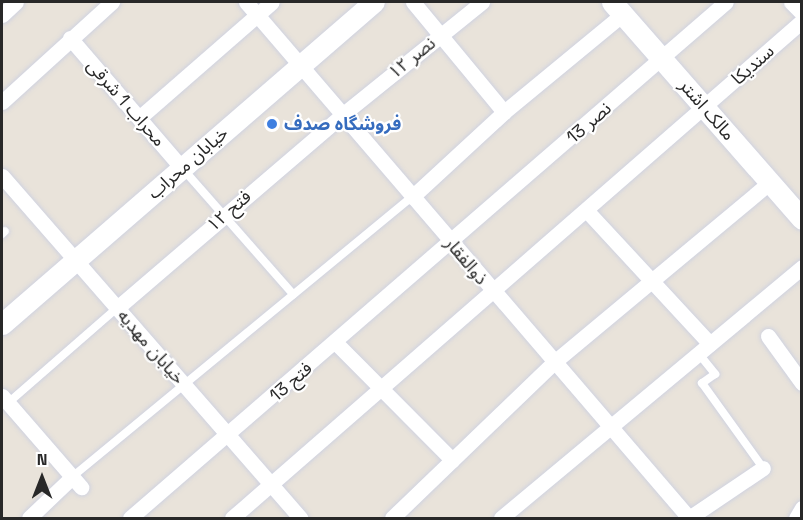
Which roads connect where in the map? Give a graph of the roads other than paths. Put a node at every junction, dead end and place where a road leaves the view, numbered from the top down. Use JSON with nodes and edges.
{"nodes":[{"id":1,"x":16,"y":2,"type":"edge"},
{"id":2,"x":112,"y":2,"type":"edge"},
{"id":3,"x":246,"y":2,"type":"edge"},
{"id":4,"x":272,"y":2,"type":"edge"},
{"id":5,"x":374,"y":2,"type":"edge"},
{"id":6,"x":413,"y":2,"type":"edge"},
{"id":7,"x":482,"y":2,"type":"edge"},
{"id":8,"x":726,"y":2,"type":"edge"},
{"id":9,"x":791,"y":2,"type":"edge"},
{"id":10,"x":617,"y":8,"type":"edge"},
{"id":11,"x":801,"y":13,"type":"edge"},
{"id":12,"x":2,"y":15,"type":"edge"},
{"id":13,"x":257,"y":15,"type":"junction"},
{"id":14,"x":801,"y":21,"type":"edge"},
{"id":15,"x":441,"y":35,"type":"junction"},
{"id":16,"x":70,"y":38,"type":"junction"},
{"id":17,"x":662,"y":58,"type":"junction"},
{"id":18,"x":300,"y":65,"type":"junction"},
{"id":19,"x":2,"y":102,"type":"edge"},
{"id":20,"x":705,"y":108,"type":"junction"},
{"id":21,"x":504,"y":112,"type":"junction"},
{"id":22,"x":342,"y":115,"type":"junction"},
{"id":23,"x":139,"y":118,"type":"junction"},
{"id":24,"x":182,"y":168,"type":"junction"},
{"id":25,"x":2,"y":176,"type":"edge"},
{"id":26,"x":770,"y":182,"type":"junction"},
{"id":27,"x":412,"y":197,"type":"junction"},
{"id":28,"x":586,"y":211,"type":"junction"},
{"id":29,"x":224,"y":216,"type":"junction"},
{"id":30,"x":801,"y":219,"type":"edge"},
{"id":31,"x":452,"y":243,"type":"junction"},
{"id":32,"x":75,"y":260,"type":"junction"},
{"id":33,"x":801,"y":267,"type":"edge"},
{"id":34,"x":651,"y":281,"type":"junction"},
{"id":35,"x":493,"y":292,"type":"junction"},
{"id":36,"x":293,"y":294,"type":"junction"},
{"id":37,"x":117,"y":308,"type":"junction"},
{"id":38,"x":2,"y":324,"type":"edge"},
{"id":39,"x":768,"y":336,"type":"dead end"},
{"id":40,"x":336,"y":343,"type":"junction"},
{"id":41,"x":704,"y":349,"type":"junction"},
{"id":42,"x":553,"y":363,"type":"junction"},
{"id":43,"x":801,"y":383,"type":"edge"},
{"id":44,"x":183,"y":384,"type":"junction"},
{"id":45,"x":381,"y":389,"type":"junction"},
{"id":46,"x":4,"y":403,"type":"edge"},
{"id":47,"x":609,"y":429,"type":"junction"},
{"id":48,"x":228,"y":436,"type":"junction"},
{"id":49,"x":452,"y":460,"type":"junction"},
{"id":50,"x":762,"y":468,"type":"joint"},
{"id":51,"x":76,"y":482,"type":"junction"},
{"id":52,"x":270,"y":484,"type":"junction"},
{"id":53,"x":801,"y":508,"type":"edge"},
{"id":54,"x":689,"y":518,"type":"edge"},
{"id":55,"x":29,"y":519,"type":"edge"},
{"id":56,"x":130,"y":519,"type":"edge"},
{"id":57,"x":232,"y":519,"type":"edge"},
{"id":58,"x":300,"y":519,"type":"edge"},
{"id":59,"x":392,"y":519,"type":"edge"},
{"id":60,"x":501,"y":519,"type":"edge"},
{"id":61,"x":796,"y":519,"type":"edge"}],
"edges":[{"from":1,"to":12,"type":"street"},
{"from":2,"to":16,"type":"street"},
{"from":3,"to":13,"type":"street","name":"ذوالفقار"},
{"from":4,"to":13,"type":"street"},
{"from":5,"to":18,"type":"street","name":"خیابان محراب"},
{"from":6,"to":15,"type":"street"},
{"from":7,"to":15,"type":"street","name":"نصر ۱۲"},
{"from":8,"to":17,"type":"street","name":"نصر 13"},
{"from":9,"to":11,"type":"street"},
{"from":10,"to":17,"type":"street","name":"مالک اشتر"},
{"from":10,"to":21,"type":"street"},
{"from":13,"to":18,"type":"street","name":"ذوالفقار"},
{"from":13,"to":23,"type":"street"},
{"from":14,"to":20,"type":"street","name":"سندیکا"},
{"from":15,"to":21,"type":"street"},
{"from":15,"to":22,"type":"street","name":"نصر ۱۲"},
{"from":16,"to":19,"type":"street"},
{"from":16,"to":23,"type":"street","name":"محراب 1 شرقی"},
{"from":17,"to":20,"type":"street","name":"مالک اشتر"},
{"from":17,"to":31,"type":"street","name":"نصر 13"},
{"from":18,"to":22,"type":"street","name":"ذوالفقار"},
{"from":18,"to":24,"type":"street","name":"خیابان محراب"},
{"from":20,"to":26,"type":"street","name":"مالک اشتر"},
{"from":20,"to":28,"type":"street","name":"سندیکا"},
{"from":21,"to":27,"type":"street"},
{"from":22,"to":27,"type":"street","name":"ذوالفقار"},
{"from":22,"to":29,"type":"street","name":"فتح ۱۲"},
{"from":23,"to":24,"type":"street","name":"محراب 1 شرقی"},
{"from":24,"to":29,"type":"lane"},
{"from":24,"to":32,"type":"street","name":"خیابان محراب"},
{"from":25,"to":32,"type":"street","name":"خیابان مهدیه"},
{"from":26,"to":30,"type":"street","name":"مالک اشتر"},
{"from":26,"to":34,"type":"street"},
{"from":27,"to":31,"type":"street","name":"ذوالفقار"},
{"from":27,"to":36,"type":"lane"},
{"from":28,"to":34,"type":"street"},
{"from":28,"to":35,"type":"street","name":"سندیکا"},
{"from":29,"to":36,"type":"lane"},
{"from":29,"to":37,"type":"street","name":"فتح ۱۲"},
{"from":31,"to":35,"type":"street","name":"ذوالفقار"},
{"from":31,"to":40,"type":"street","name":"فتح 13"},
{"from":32,"to":37,"type":"street","name":"خیابان مهدیه"},
{"from":32,"to":38,"type":"street","name":"خیابان محراب"},
{"from":33,"to":41,"type":"street"},
{"from":34,"to":41,"type":"street"},
{"from":34,"to":42,"type":"street"},
{"from":35,"to":42,"type":"street","name":"ذوالفقار"},
{"from":35,"to":45,"type":"street","name":"سندیکا"},
{"from":36,"to":44,"type":"lane"},
{"from":37,"to":44,"type":"street","name":"خیابان مهدیه"},
{"from":37,"to":46,"type":"lane"},
{"from":39,"to":43,"type":"street"},
{"from":40,"to":45,"type":"street"},
{"from":40,"to":48,"type":"street","name":"فتح 13"},
{"from":41,"to":47,"type":"street"},
{"from":41,"to":50,"type":"lane"},
{"from":42,"to":47,"type":"street","name":"ذوالفقار"},
{"from":42,"to":49,"type":"street"},
{"from":44,"to":48,"type":"street","name":"خیابان مهدیه"},
{"from":44,"to":51,"type":"lane"},
{"from":45,"to":49,"type":"street"},
{"from":45,"to":52,"type":"street","name":"سندیکا"},
{"from":46,"to":51,"type":"street"},
{"from":47,"to":54,"type":"street","name":"ذوالفقار"},
{"from":47,"to":60,"type":"street"},
{"from":48,"to":52,"type":"street","name":"خیابان مهدیه"},
{"from":48,"to":56,"type":"street","name":"فتح 13"},
{"from":49,"to":59,"type":"street"},
{"from":50,"to":54,"type":"street"},
{"from":51,"to":55,"type":"street"},
{"from":52,"to":57,"type":"street","name":"سندیکا"},
{"from":52,"to":58,"type":"street","name":"خیابان مهدیه"},
{"from":53,"to":61,"type":"street"}]}
